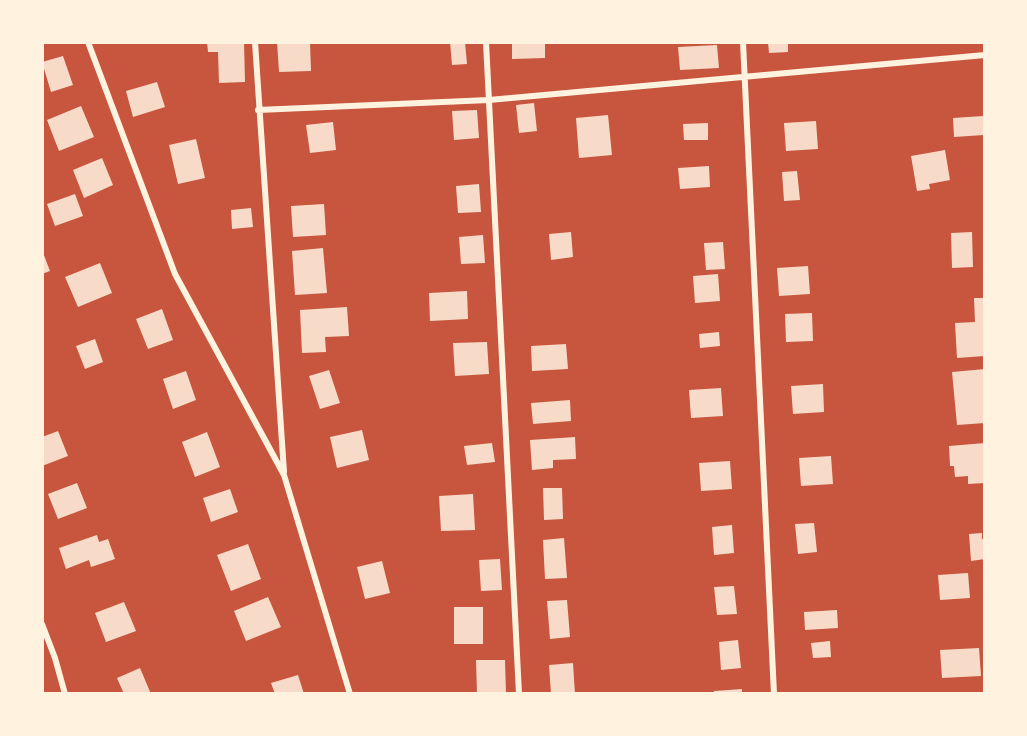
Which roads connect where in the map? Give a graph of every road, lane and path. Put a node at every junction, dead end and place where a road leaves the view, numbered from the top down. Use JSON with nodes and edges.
{"nodes":[{"id":1,"x":88,"y":42,"type":"edge"},
{"id":2,"x":255,"y":42,"type":"edge"},
{"id":3,"x":486,"y":42,"type":"edge"},
{"id":4,"x":743,"y":42,"type":"edge"},
{"id":5,"x":985,"y":55,"type":"edge"},
{"id":6,"x":745,"y":75,"type":"junction"},
{"id":7,"x":489,"y":100,"type":"junction"},
{"id":8,"x":258,"y":110,"type":"junction"},
{"id":9,"x":284,"y":475,"type":"junction"},
{"id":10,"x":42,"y":624,"type":"edge"},
{"id":11,"x":65,"y":694,"type":"edge"},
{"id":12,"x":350,"y":694,"type":"edge"},
{"id":13,"x":519,"y":694,"type":"edge"},
{"id":14,"x":774,"y":694,"type":"edge"}],
"edges":[{"from":1,"to":9,"type":"street"},
{"from":2,"to":8,"type":"street"},
{"from":3,"to":7,"type":"street"},
{"from":4,"to":6,"type":"street"},
{"from":5,"to":6,"type":"street"},
{"from":6,"to":7,"type":"street"},
{"from":6,"to":14,"type":"street"},
{"from":7,"to":8,"type":"street"},
{"from":7,"to":13,"type":"street"},
{"from":8,"to":9,"type":"street"},
{"from":9,"to":12,"type":"street"},
{"from":10,"to":11,"type":"street"}]}
